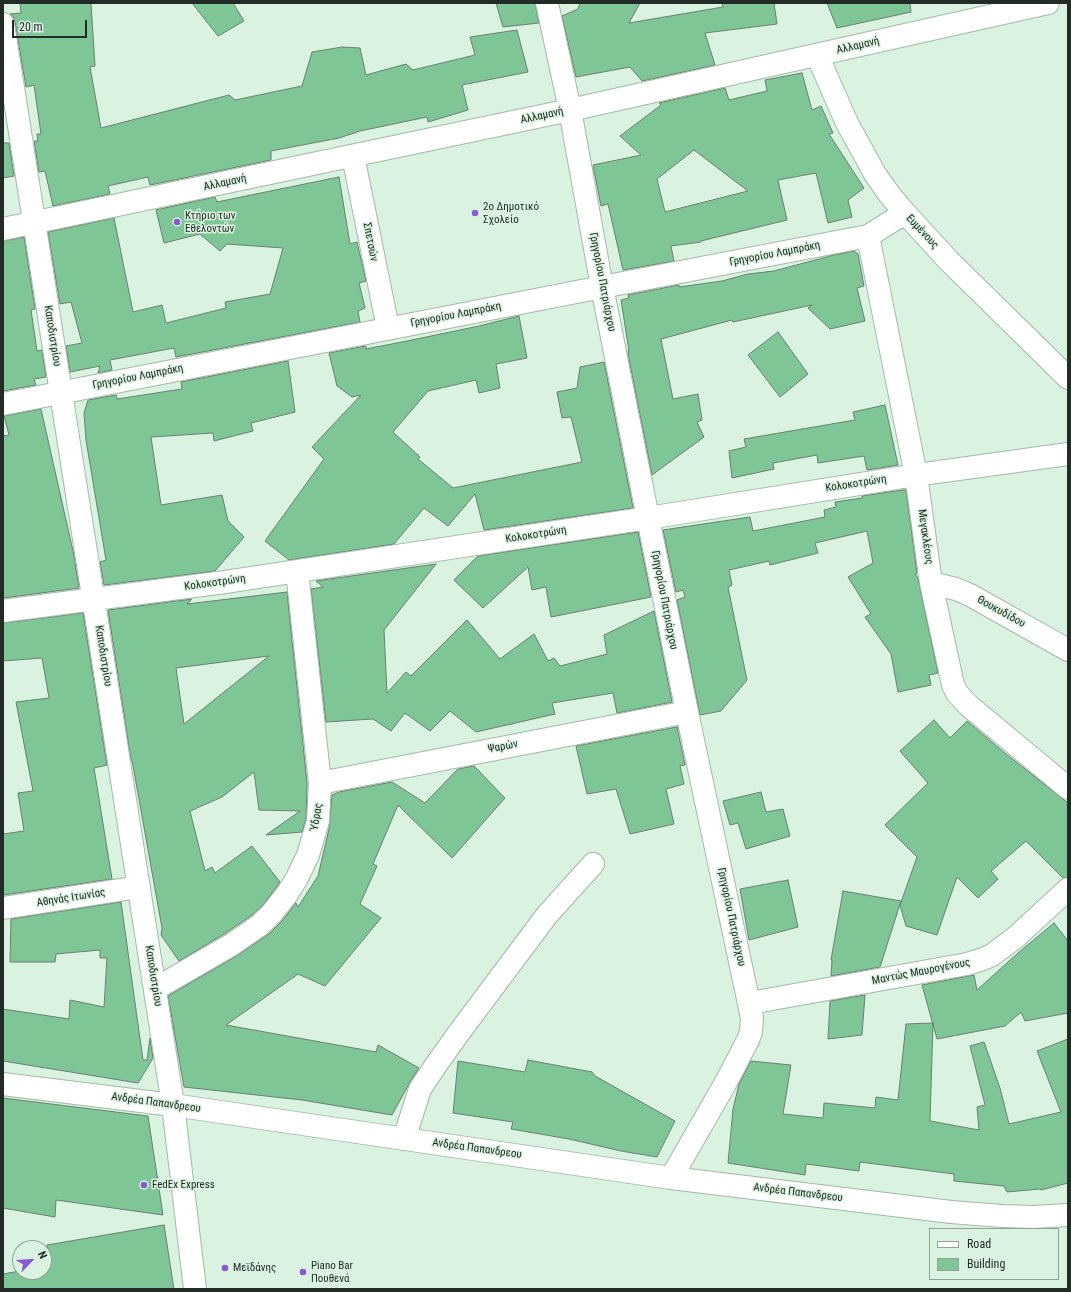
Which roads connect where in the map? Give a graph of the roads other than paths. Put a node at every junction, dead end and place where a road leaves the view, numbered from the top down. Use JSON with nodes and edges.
{"nodes":[{"id":1,"x":547,"y":3,"type":"edge"},
{"id":2,"x":1048,"y":3,"type":"edge"},
{"id":3,"x":3,"y":24,"type":"edge"},
{"id":4,"x":817,"y":55,"type":"junction"},
{"id":5,"x":570,"y":110,"type":"junction"},
{"id":6,"x":353,"y":156,"type":"junction"},
{"id":7,"x":904,"y":213,"type":"junction"},
{"id":8,"x":35,"y":223,"type":"junction"},
{"id":9,"x":3,"y":229,"type":"edge"},
{"id":10,"x":868,"y":236,"type":"junction"},
{"id":11,"x":602,"y":287,"type":"junction"},
{"id":12,"x":388,"y":328,"type":"junction"},
{"id":13,"x":1068,"y":378,"type":"edge"},
{"id":14,"x":61,"y":393,"type":"junction"},
{"id":15,"x":3,"y":404,"type":"edge"},
{"id":16,"x":1068,"y":454,"type":"edge"},
{"id":17,"x":916,"y":474,"type":"junction"},
{"id":18,"x":648,"y":518,"type":"junction"},
{"id":19,"x":297,"y":571,"type":"junction"},
{"id":20,"x":931,"y":583,"type":"junction"},
{"id":21,"x":94,"y":600,"type":"junction"},
{"id":22,"x":3,"y":611,"type":"edge"},
{"id":23,"x":1068,"y":650,"type":"edge"},
{"id":24,"x":687,"y":712,"type":"junction"},
{"id":25,"x":320,"y":783,"type":"junction"},
{"id":26,"x":1068,"y":788,"type":"edge"},
{"id":27,"x":593,"y":864,"type":"dead end"},
{"id":28,"x":139,"y":887,"type":"junction"},
{"id":29,"x":1068,"y":889,"type":"edge"},
{"id":30,"x":3,"y":908,"type":"edge"},
{"id":31,"x":155,"y":989,"type":"junction"},
{"id":32,"x":750,"y":1003,"type":"junction"},
{"id":33,"x":3,"y":1084,"type":"edge"},
{"id":34,"x":174,"y":1105,"type":"junction"},
{"id":35,"x":404,"y":1139,"type":"junction"},
{"id":36,"x":671,"y":1178,"type":"junction"},
{"id":37,"x":1068,"y":1215,"type":"edge"},
{"id":38,"x":195,"y":1289,"type":"edge"}],
"edges":[{"from":1,"to":5,"type":"street","name":"Γρηγορίου Πατριάρχου"},
{"from":2,"to":4,"type":"street","name":"Αλλαμανή"},
{"from":3,"to":8,"type":"street","name":"Καποδιστρίου"},
{"from":4,"to":5,"type":"street","name":"Αλλαμανή"},
{"from":4,"to":7,"type":"street","name":"Ευμένους"},
{"from":5,"to":6,"type":"street","name":"Αλλαμανή"},
{"from":5,"to":11,"type":"street","name":"Γρηγορίου Πατριάρχου"},
{"from":6,"to":8,"type":"street","name":"Αλλαμανή"},
{"from":6,"to":12,"type":"street","name":"Σπετσών"},
{"from":7,"to":10,"type":"street","name":"Γρηγορίου Λαμπράκη"},
{"from":7,"to":13,"type":"street","name":"Ευμένους"},
{"from":8,"to":9,"type":"street","name":"Αλλαμανή"},
{"from":8,"to":14,"type":"street","name":"Καποδιστρίου"},
{"from":10,"to":11,"type":"street","name":"Γρηγορίου Λαμπράκη"},
{"from":10,"to":17,"type":"street","name":"Μεγακλέους"},
{"from":11,"to":12,"type":"street","name":"Γρηγορίου Λαμπράκη"},
{"from":11,"to":18,"type":"street","name":"Γρηγορίου Πατριάρχου"},
{"from":12,"to":14,"type":"street","name":"Γρηγορίου Λαμπράκη"},
{"from":14,"to":15,"type":"street","name":"Γρηγορίου Λαμπράκη"},
{"from":14,"to":21,"type":"street","name":"Καποδιστρίου"},
{"from":16,"to":17,"type":"street","name":"Κολοκοτρώνη"},
{"from":17,"to":18,"type":"street","name":"Κολοκοτρώνη"},
{"from":17,"to":20,"type":"street","name":"Μεγακλέους"},
{"from":18,"to":19,"type":"street","name":"Κολοκοτρώνη"},
{"from":18,"to":24,"type":"street","name":"Γρηγορίου Πατριάρχου"},
{"from":19,"to":21,"type":"street","name":"Κολοκοτρώνη"},
{"from":19,"to":25,"type":"street","name":"Ύδρας"},
{"from":20,"to":23,"type":"street","name":"Θουκυδίδου"},
{"from":20,"to":26,"type":"street","name":"Μεγακλέους"},
{"from":21,"to":22,"type":"street","name":"Κολοκοτρώνη"},
{"from":21,"to":28,"type":"street","name":"Καποδιστρίου"},
{"from":24,"to":25,"type":"street","name":"Ψαρών"},
{"from":24,"to":32,"type":"street","name":"Γρηγορίου Πατριάρχου"},
{"from":25,"to":31,"type":"street","name":"Ύδρας"},
{"from":27,"to":35,"type":"street"},
{"from":28,"to":30,"type":"street","name":"Αθηνάς Ιτωνίας"},
{"from":28,"to":31,"type":"street","name":"Καποδιστρίου"},
{"from":29,"to":32,"type":"street","name":"Μαντώς Μαυρογένους"},
{"from":31,"to":34,"type":"street","name":"Καποδιστρίου"},
{"from":32,"to":36,"type":"street","name":"Γρηγορίου Πατριάρχου"},
{"from":33,"to":34,"type":"street","name":"Ανδρέα Παπανδρεου"},
{"from":34,"to":35,"type":"street","name":"Ανδρέα Παπανδρεου"},
{"from":34,"to":38,"type":"street","name":"Καποδιστρίου"},
{"from":35,"to":36,"type":"street","name":"Ανδρέα Παπανδρεου"},
{"from":36,"to":37,"type":"street","name":"Ανδρέα Παπανδρεου"}]}
